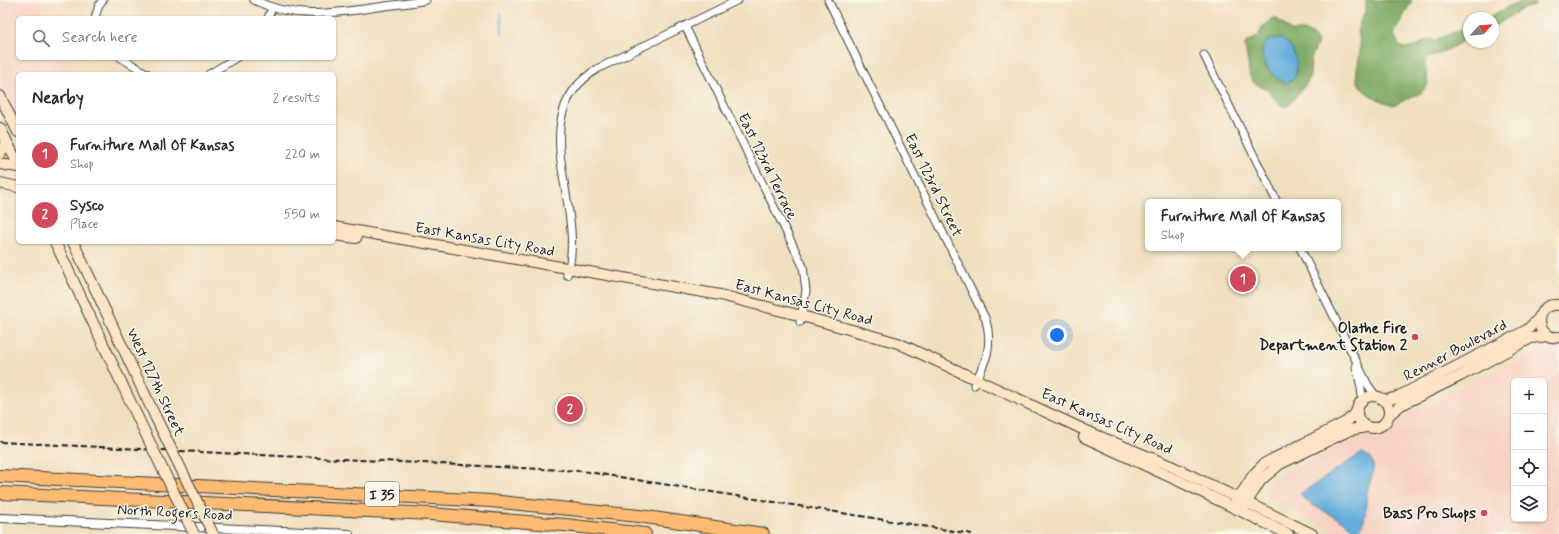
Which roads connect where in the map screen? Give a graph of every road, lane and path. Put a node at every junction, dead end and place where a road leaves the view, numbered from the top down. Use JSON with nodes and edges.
{"nodes":[{"id":1,"x":103,"y":0,"type":"edge"},
{"id":2,"x":254,"y":0,"type":"edge"},
{"id":3,"x":426,"y":0,"type":"edge"},
{"id":4,"x":738,"y":0,"type":"edge"},
{"id":5,"x":828,"y":0,"type":"edge"},
{"id":6,"x":272,"y":8,"type":"junction"},
{"id":7,"x":96,"y":16,"type":"edge"},
{"id":8,"x":269,"y":16,"type":"edge"},
{"id":9,"x":685,"y":26,"type":"junction"},
{"id":10,"x":1204,"y":55,"type":"dead end"},
{"id":11,"x":124,"y":60,"type":"edge"},
{"id":12,"x":233,"y":60,"type":"edge"},
{"id":13,"x":145,"y":72,"type":"edge"},
{"id":14,"x":212,"y":72,"type":"edge"},
{"id":15,"x":0,"y":96,"type":"edge"},
{"id":16,"x":0,"y":128,"type":"edge"},
{"id":17,"x":16,"y":128,"type":"edge"},
{"id":18,"x":5,"y":138,"type":"junction"},
{"id":19,"x":0,"y":154,"type":"edge"},
{"id":20,"x":16,"y":160,"type":"edge"},
{"id":21,"x":0,"y":164,"type":"edge"},
{"id":22,"x":16,"y":168,"type":"edge"},
{"id":23,"x":0,"y":183,"type":"edge"},
{"id":24,"x":16,"y":186,"type":"edge"},
{"id":25,"x":1276,"y":199,"type":"edge"},
{"id":26,"x":336,"y":227,"type":"edge"},
{"id":27,"x":336,"y":235,"type":"edge"},
{"id":28,"x":56,"y":244,"type":"edge"},
{"id":29,"x":76,"y":245,"type":"edge"},
{"id":30,"x":1301,"y":251,"type":"edge"},
{"id":31,"x":568,"y":272,"type":"junction"},
{"id":32,"x":1559,"y":305,"type":"edge"},
{"id":33,"x":1539,"y":318,"type":"junction"},
{"id":34,"x":801,"y":319,"type":"junction"},
{"id":35,"x":1555,"y":338,"type":"edge"},
{"id":36,"x":1352,"y":354,"type":"junction"},
{"id":37,"x":975,"y":382,"type":"junction"},
{"id":38,"x":1378,"y":397,"type":"junction"},
{"id":39,"x":1360,"y":404,"type":"junction"},
{"id":40,"x":1389,"y":415,"type":"junction"},
{"id":41,"x":1366,"y":427,"type":"junction"},
{"id":42,"x":0,"y":476,"type":"edge"},
{"id":43,"x":0,"y":493,"type":"edge"},
{"id":44,"x":1240,"y":505,"type":"junction"},
{"id":45,"x":0,"y":518,"type":"edge"},
{"id":46,"x":194,"y":534,"type":"edge"},
{"id":47,"x":213,"y":534,"type":"edge"},
{"id":48,"x":349,"y":534,"type":"edge"},
{"id":49,"x":645,"y":534,"type":"edge"},
{"id":50,"x":763,"y":534,"type":"edge"},
{"id":51,"x":1288,"y":534,"type":"edge"},
{"id":52,"x":1312,"y":534,"type":"edge"}],
"edges":[{"from":1,"to":7,"type":"street"},
{"from":2,"to":6,"type":"street"},
{"from":3,"to":6,"type":"street"},
{"from":4,"to":9,"type":"street"},
{"from":5,"to":37,"type":"street","name":"East 123rd Street"},
{"from":6,"to":8,"type":"street"},
{"from":9,"to":31,"type":"street"},
{"from":9,"to":34,"type":"street","name":"East 123rd Terrace"},
{"from":10,"to":25,"type":"street"},
{"from":11,"to":13,"type":"street"},
{"from":12,"to":14,"type":"street"},
{"from":15,"to":17,"type":"main road"},
{"from":16,"to":18,"type":"main road"},
{"from":18,"to":19,"type":"main road"},
{"from":18,"to":20,"type":"main road"},
{"from":21,"to":22,"type":"main road"},
{"from":23,"to":24,"type":"main road"},
{"from":26,"to":31,"type":"main road","name":"East Kansas City Road"},
{"from":27,"to":31,"type":"main road","name":"East Kansas City Road"},
{"from":28,"to":46,"type":"main road","name":"West 127th Street","bridge":true},
{"from":29,"to":47,"type":"main road","name":"West 127th Street","bridge":true},
{"from":30,"to":36,"type":"street"},
{"from":31,"to":34,"type":"main road","name":"East Kansas City Road"},
{"from":32,"to":33,"type":"main road","name":"Renner Boulevard"},
{"from":33,"to":35,"type":"main road"},
{"from":33,"to":38,"type":"main road","name":"Renner Boulevard"},
{"from":34,"to":37,"type":"main road","name":"East Kansas City Road"},
{"from":35,"to":40,"type":"main road","name":"Renner Boulevard"},
{"from":36,"to":38,"type":"street"},
{"from":36,"to":39,"type":"street"},
{"from":37,"to":44,"type":"main road","name":"East Kansas City Road"},
{"from":38,"to":39,"type":"main road"},
{"from":38,"to":40,"type":"main road"},
{"from":39,"to":41,"type":"main road"},
{"from":39,"to":44,"type":"main road"},
{"from":40,"to":41,"type":"main road"},
{"from":41,"to":44,"type":"main road"},
{"from":42,"to":50,"type":"highway","number":"I 35"},
{"from":43,"to":49,"type":"highway","number":"I 35"},
{"from":44,"to":51,"type":"main road"},
{"from":44,"to":52,"type":"main road"},
{"from":45,"to":48,"type":"street","name":"North Rogers Road"}]}
